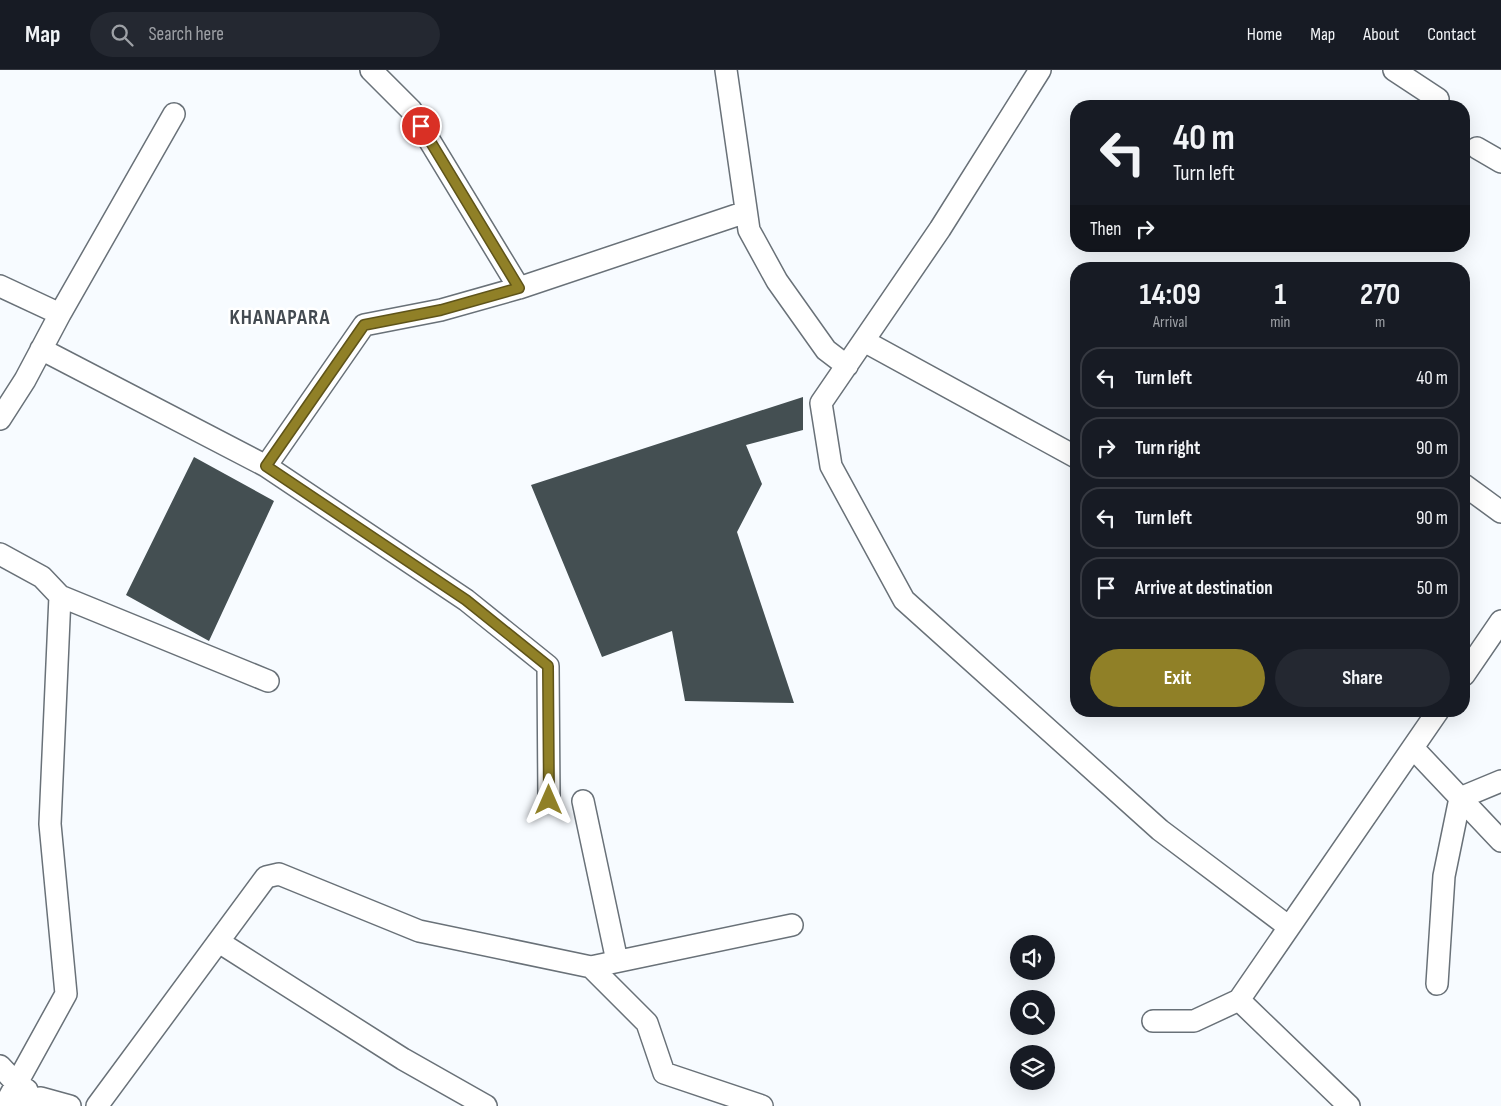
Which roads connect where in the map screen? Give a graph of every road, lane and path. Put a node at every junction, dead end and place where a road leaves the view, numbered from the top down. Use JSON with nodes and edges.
{"nodes":[{"id":1,"x":371,"y":70,"type":"edge"},
{"id":2,"x":726,"y":70,"type":"edge"},
{"id":3,"x":1040,"y":70,"type":"edge"},
{"id":4,"x":1394,"y":70,"type":"edge"},
{"id":5,"x":1438,"y":99,"type":"dead end"},
{"id":6,"x":174,"y":114,"type":"dead end"},
{"id":7,"x":1477,"y":148,"type":"dead end"},
{"id":8,"x":1501,"y":162,"type":"edge"},
{"id":9,"x":746,"y":212,"type":"junction"},
{"id":10,"x":0,"y":286,"type":"edge"},
{"id":11,"x":519,"y":288,"type":"junction"},
{"id":12,"x":60,"y":314,"type":"junction"},
{"id":13,"x":864,"y":341,"type":"junction"},
{"id":14,"x":41,"y":349,"type":"junction"},
{"id":15,"x":847,"y":366,"type":"junction"},
{"id":16,"x":0,"y":419,"type":"edge"},
{"id":17,"x":1070,"y":454,"type":"edge"},
{"id":18,"x":266,"y":466,"type":"junction"},
{"id":19,"x":1470,"y":490,"type":"edge"},
{"id":20,"x":1501,"y":512,"type":"edge"},
{"id":21,"x":0,"y":554,"type":"edge"},
{"id":22,"x":60,"y":596,"type":"junction"},
{"id":23,"x":1501,"y":620,"type":"edge"},
{"id":24,"x":1470,"y":665,"type":"edge"},
{"id":25,"x":268,"y":681,"type":"dead end"},
{"id":26,"x":1434,"y":717,"type":"edge"},
{"id":27,"x":1413,"y":748,"type":"junction"},
{"id":28,"x":1501,"y":782,"type":"edge"},
{"id":29,"x":1460,"y":798,"type":"junction"},
{"id":30,"x":549,"y":800,"type":"dead end"},
{"id":31,"x":583,"y":801,"type":"dead end"},
{"id":32,"x":1501,"y":841,"type":"edge"},
{"id":33,"x":792,"y":924,"type":"dead end"},
{"id":34,"x":1289,"y":927,"type":"junction"},
{"id":35,"x":219,"y":942,"type":"junction"},
{"id":36,"x":616,"y":961,"type":"junction"},
{"id":37,"x":591,"y":967,"type":"junction"},
{"id":38,"x":1437,"y":984,"type":"dead end"},
{"id":39,"x":1239,"y":1000,"type":"junction"},
{"id":40,"x":1153,"y":1021,"type":"dead end"},
{"id":41,"x":0,"y":1066,"type":"edge"},
{"id":42,"x":8,"y":1097,"type":"edge"},
{"id":43,"x":43,"y":1102,"type":"edge"},
{"id":44,"x":70,"y":1106,"type":"edge"},
{"id":45,"x":97,"y":1106,"type":"edge"},
{"id":46,"x":486,"y":1106,"type":"edge"},
{"id":47,"x":762,"y":1106,"type":"edge"},
{"id":48,"x":1349,"y":1106,"type":"edge"}],
"edges":[{"from":1,"to":11,"type":"street"},
{"from":2,"to":9,"type":"street"},
{"from":3,"to":13,"type":"street"},
{"from":4,"to":5,"type":"street"},
{"from":6,"to":12,"type":"street"},
{"from":7,"to":8,"type":"street"},
{"from":9,"to":11,"type":"street"},
{"from":9,"to":15,"type":"street"},
{"from":10,"to":12,"type":"street"},
{"from":11,"to":18,"type":"street"},
{"from":12,"to":14,"type":"street"},
{"from":13,"to":15,"type":"street"},
{"from":13,"to":17,"type":"street"},
{"from":14,"to":16,"type":"street"},
{"from":14,"to":18,"type":"street"},
{"from":15,"to":34,"type":"street"},
{"from":18,"to":30,"type":"street"},
{"from":19,"to":20,"type":"street"},
{"from":21,"to":22,"type":"street"},
{"from":22,"to":25,"type":"street"},
{"from":22,"to":42,"type":"street"},
{"from":23,"to":24,"type":"street"},
{"from":26,"to":27,"type":"street"},
{"from":27,"to":29,"type":"street"},
{"from":27,"to":34,"type":"street"},
{"from":28,"to":29,"type":"street"},
{"from":29,"to":32,"type":"street"},
{"from":29,"to":38,"type":"street"},
{"from":31,"to":36,"type":"street"},
{"from":33,"to":36,"type":"street"},
{"from":34,"to":39,"type":"street"},
{"from":35,"to":37,"type":"street"},
{"from":35,"to":45,"type":"street"},
{"from":35,"to":46,"type":"street"},
{"from":36,"to":37,"type":"street"},
{"from":37,"to":47,"type":"street"},
{"from":39,"to":40,"type":"street"},
{"from":39,"to":48,"type":"street"},
{"from":41,"to":42,"type":"street"},
{"from":42,"to":43,"type":"street"},
{"from":43,"to":44,"type":"street"}]}
